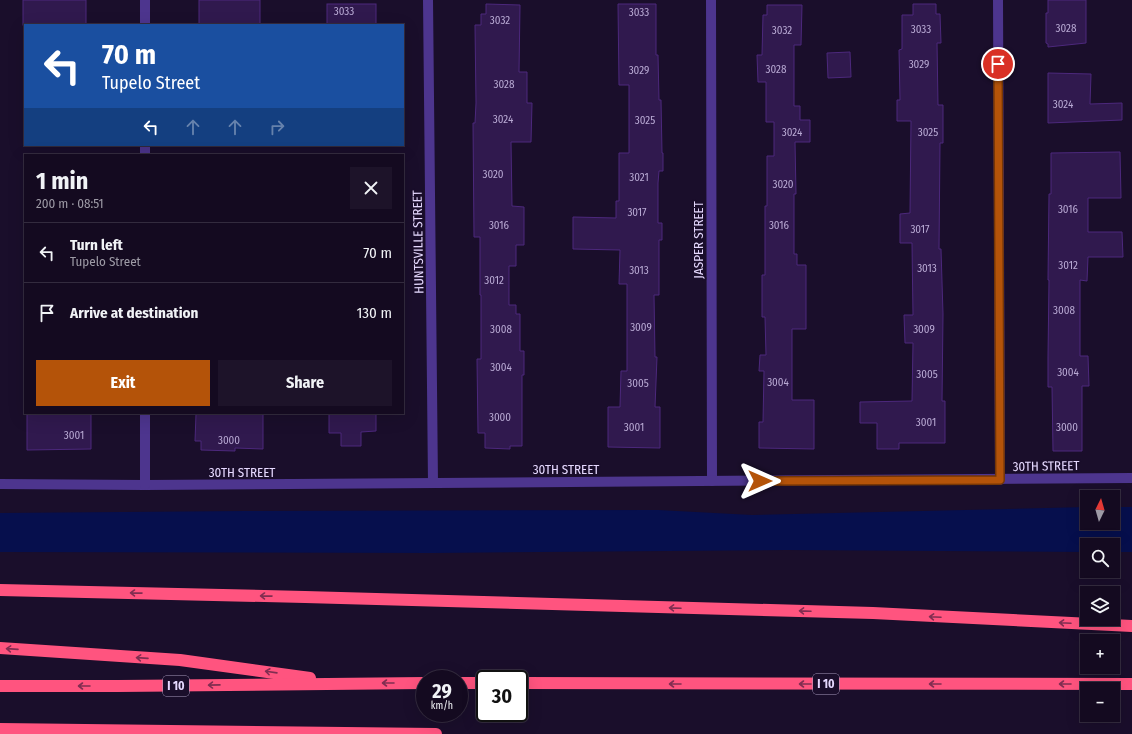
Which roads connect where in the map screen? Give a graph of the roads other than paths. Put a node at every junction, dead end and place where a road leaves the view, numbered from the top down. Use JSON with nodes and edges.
{"nodes":[{"id":1,"x":145,"y":0,"type":"edge"},
{"id":2,"x":428,"y":0,"type":"edge"},
{"id":3,"x":711,"y":0,"type":"edge"},
{"id":4,"x":998,"y":0,"type":"edge"},
{"id":5,"x":145,"y":24,"type":"edge"},
{"id":6,"x":145,"y":414,"type":"edge"},
{"id":7,"x":1132,"y":478,"type":"edge"},
{"id":8,"x":1000,"y":480,"type":"junction"},
{"id":9,"x":712,"y":481,"type":"junction"},
{"id":10,"x":433,"y":483,"type":"junction"},
{"id":11,"x":0,"y":484,"type":"edge"},
{"id":12,"x":145,"y":485,"type":"junction"},
{"id":13,"x":0,"y":590,"type":"edge"},
{"id":14,"x":1132,"y":626,"type":"edge"},
{"id":15,"x":0,"y":648,"type":"edge"},
{"id":16,"x":351,"y":683,"type":"junction"},
{"id":17,"x":416,"y":683,"type":"edge"},
{"id":18,"x":528,"y":683,"type":"edge"},
{"id":19,"x":1132,"y":684,"type":"edge"},
{"id":20,"x":0,"y":686,"type":"edge"},
{"id":21,"x":0,"y":729,"type":"edge"},
{"id":22,"x":436,"y":734,"type":"edge"}],
"edges":[{"from":1,"to":5,"type":"street"},
{"from":2,"to":10,"type":"street","name":"HUNTSVILLE STREET"},
{"from":3,"to":9,"type":"street","name":"JASPER STREET"},
{"from":4,"to":8,"type":"street"},
{"from":6,"to":12,"type":"street"},
{"from":7,"to":8,"type":"street","name":"30TH STREET"},
{"from":8,"to":9,"type":"street","name":"30TH STREET"},
{"from":9,"to":10,"type":"street","name":"30TH STREET"},
{"from":10,"to":12,"type":"street","name":"30TH STREET"},
{"from":11,"to":12,"type":"street","name":"30TH STREET"},
{"from":14,"to":13,"type":"highway","one_way":true},
{"from":16,"to":15,"type":"highway","one_way":true},
{"from":17,"to":16,"type":"highway","number":"I 10","one_way":true},
{"from":16,"to":20,"type":"highway","number":"I 10","one_way":true},
{"from":19,"to":18,"type":"highway","number":"I 10","one_way":true},
{"from":21,"to":22,"type":"highway"}]}
